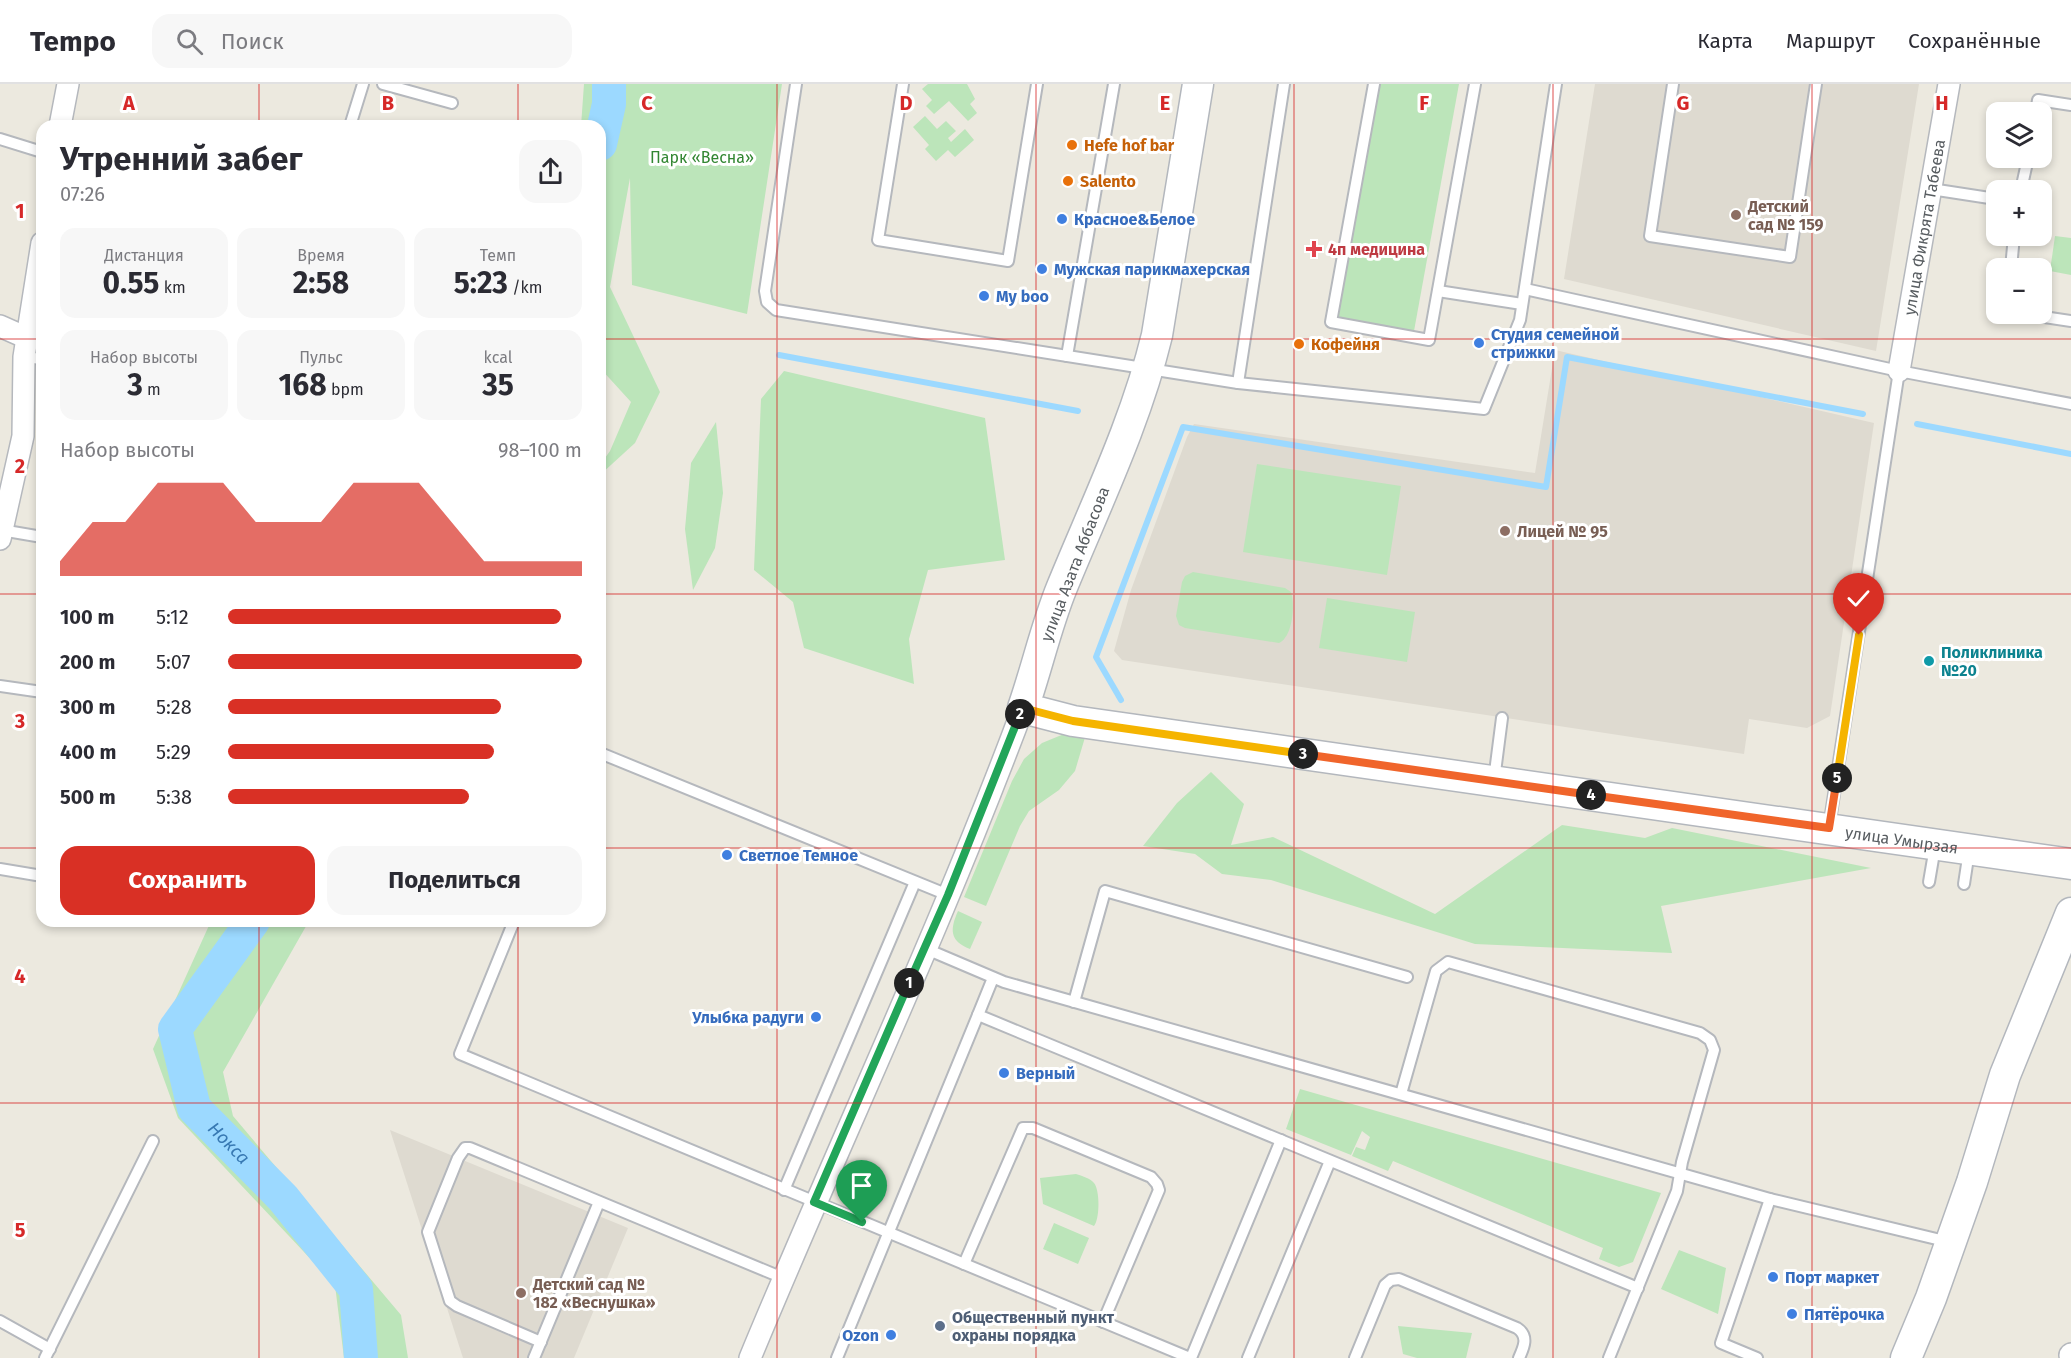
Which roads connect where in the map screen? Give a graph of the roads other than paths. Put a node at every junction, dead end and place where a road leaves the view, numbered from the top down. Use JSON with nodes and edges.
{"nodes":[{"id":1,"x":68,"y":84,"type":"edge"},
{"id":2,"x":363,"y":84,"type":"edge"},
{"id":3,"x":383,"y":84,"type":"edge"},
{"id":4,"x":796,"y":84,"type":"edge"},
{"id":5,"x":903,"y":84,"type":"edge"},
{"id":6,"x":1037,"y":84,"type":"edge"},
{"id":7,"x":1114,"y":84,"type":"edge"},
{"id":8,"x":1198,"y":84,"type":"edge"},
{"id":9,"x":1284,"y":84,"type":"edge"},
{"id":10,"x":1374,"y":84,"type":"edge"},
{"id":11,"x":1475,"y":84,"type":"edge"},
{"id":12,"x":1556,"y":84,"type":"edge"},
{"id":13,"x":1672,"y":84,"type":"edge"},
{"id":14,"x":1816,"y":84,"type":"edge"},
{"id":15,"x":1949,"y":84,"type":"edge"},
{"id":16,"x":2038,"y":102,"type":"edge"},
{"id":17,"x":2051,"y":102,"type":"edge"},
{"id":18,"x":2052,"y":102,"type":"edge"},
{"id":19,"x":452,"y":103,"type":"dead end"},
{"id":20,"x":2071,"y":105,"type":"edge"},
{"id":21,"x":61,"y":120,"type":"edge"},
{"id":22,"x":352,"y":120,"type":"edge"},
{"id":23,"x":0,"y":139,"type":"edge"},
{"id":24,"x":36,"y":150,"type":"edge"},
{"id":25,"x":1931,"y":189,"type":"junction"},
{"id":26,"x":1986,"y":197,"type":"edge"},
{"id":27,"x":1525,"y":289,"type":"junction"},
{"id":28,"x":1438,"y":291,"type":"junction"},
{"id":29,"x":36,"y":302,"type":"edge"},
{"id":30,"x":1522,"y":304,"type":"junction"},
{"id":31,"x":2052,"y":318,"type":"edge"},
{"id":32,"x":2071,"y":321,"type":"edge"},
{"id":33,"x":0,"y":326,"type":"edge"},
{"id":34,"x":31,"y":351,"type":"edge"},
{"id":35,"x":1067,"y":356,"type":"junction"},
{"id":36,"x":1149,"y":368,"type":"junction"},
{"id":37,"x":1899,"y":371,"type":"junction"},
{"id":38,"x":1238,"y":383,"type":"junction"},
{"id":39,"x":2071,"y":404,"type":"edge"},
{"id":40,"x":0,"y":530,"type":"edge"},
{"id":41,"x":36,"y":536,"type":"edge"},
{"id":42,"x":0,"y":539,"type":"edge"},
{"id":43,"x":0,"y":686,"type":"edge"},
{"id":44,"x":36,"y":691,"type":"edge"},
{"id":45,"x":1023,"y":708,"type":"junction"},
{"id":46,"x":1502,"y":718,"type":"dead end"},
{"id":47,"x":606,"y":755,"type":"edge"},
{"id":48,"x":1494,"y":781,"type":"junction"},
{"id":49,"x":1829,"y":828,"type":"junction"},
{"id":50,"x":1936,"y":844,"type":"junction"},
{"id":51,"x":1969,"y":849,"type":"junction"},
{"id":52,"x":2071,"y":864,"type":"edge"},
{"id":53,"x":0,"y":869,"type":"edge"},
{"id":54,"x":36,"y":875,"type":"edge"},
{"id":55,"x":915,"y":882,"type":"junction"},
{"id":56,"x":1929,"y":882,"type":"dead end"},
{"id":57,"x":1964,"y":884,"type":"dead end"},
{"id":58,"x":948,"y":895,"type":"junction"},
{"id":59,"x":2071,"y":913,"type":"edge"},
{"id":60,"x":512,"y":927,"type":"edge"},
{"id":61,"x":924,"y":948,"type":"junction"},
{"id":62,"x":1407,"y":977,"type":"dead end"},
{"id":63,"x":993,"y":978,"type":"junction"},
{"id":64,"x":1074,"y":1002,"type":"junction"},
{"id":65,"x":978,"y":1015,"type":"junction"},
{"id":66,"x":1401,"y":1094,"type":"junction"},
{"id":67,"x":1281,"y":1140,"type":"junction"},
{"id":68,"x":153,"y":1141,"type":"dead end"},
{"id":69,"x":1330,"y":1161,"type":"junction"},
{"id":70,"x":1680,"y":1177,"type":"junction"},
{"id":71,"x":784,"y":1190,"type":"junction"},
{"id":72,"x":1770,"y":1199,"type":"junction"},
{"id":73,"x":599,"y":1202,"type":"junction"},
{"id":74,"x":814,"y":1202,"type":"junction"},
{"id":75,"x":888,"y":1233,"type":"junction"},
{"id":76,"x":1949,"y":1242,"type":"junction"},
{"id":77,"x":964,"y":1264,"type":"junction"},
{"id":78,"x":783,"y":1278,"type":"junction"},
{"id":79,"x":1638,"y":1288,"type":"junction"},
{"id":80,"x":0,"y":1321,"type":"edge"},
{"id":81,"x":1103,"y":1322,"type":"junction"},
{"id":82,"x":541,"y":1341,"type":"junction"},
{"id":83,"x":48,"y":1353,"type":"edge"},
{"id":84,"x":534,"y":1358,"type":"edge"},
{"id":85,"x":750,"y":1358,"type":"edge"},
{"id":86,"x":837,"y":1358,"type":"edge"},
{"id":87,"x":1191,"y":1358,"type":"edge"},
{"id":88,"x":1248,"y":1358,"type":"edge"},
{"id":89,"x":1355,"y":1358,"type":"edge"},
{"id":90,"x":1519,"y":1358,"type":"edge"},
{"id":91,"x":1609,"y":1358,"type":"edge"},
{"id":92,"x":1757,"y":1358,"type":"edge"},
{"id":93,"x":1906,"y":1358,"type":"edge"}],
"edges":[{"from":1,"to":21,"type":"street"},
{"from":2,"to":22,"type":"lane"},
{"from":3,"to":19,"type":"lane"},
{"from":4,"to":35,"type":"lane"},
{"from":5,"to":6,"type":"lane"},
{"from":7,"to":35,"type":"lane"},
{"from":8,"to":36,"type":"street","name":"улица Азата Аббасова"},
{"from":9,"to":38,"type":"lane"},
{"from":10,"to":28,"type":"lane"},
{"from":11,"to":28,"type":"lane"},
{"from":12,"to":27,"type":"lane"},
{"from":13,"to":14,"type":"lane"},
{"from":15,"to":25,"type":"street","name":"улица Фикрята Табеева"},
{"from":16,"to":17,"type":"lane"},
{"from":18,"to":20,"type":"lane"},
{"from":23,"to":24,"type":"lane"},
{"from":25,"to":26,"type":"lane"},
{"from":25,"to":37,"type":"street","name":"улица Фикрята Табеева"},
{"from":27,"to":30,"type":"lane"},
{"from":27,"to":37,"type":"lane"},
{"from":28,"to":30,"type":"lane"},
{"from":29,"to":34,"type":"street"},
{"from":30,"to":38,"type":"lane"},
{"from":31,"to":32,"type":"lane"},
{"from":33,"to":34,"type":"street"},
{"from":34,"to":40,"type":"street"},
{"from":35,"to":36,"type":"lane"},
{"from":36,"to":38,"type":"lane"},
{"from":36,"to":45,"type":"street","name":"улица Азата Аббасова"},
{"from":37,"to":39,"type":"lane"},
{"from":37,"to":49,"type":"lane"},
{"from":40,"to":41,"type":"lane"},
{"from":40,"to":42,"type":"street"},
{"from":43,"to":44,"type":"lane"},
{"from":45,"to":48,"type":"street","name":"улица Умырзая"},
{"from":45,"to":58,"type":"street","name":"улица Азата Аббасова"},
{"from":46,"to":48,"type":"lane"},
{"from":47,"to":55,"type":"lane"},
{"from":48,"to":49,"type":"street","name":"улица Умырзая"},
{"from":49,"to":50,"type":"street","name":"улица Умырзая"},
{"from":50,"to":51,"type":"street","name":"улица Умырзая"},
{"from":50,"to":56,"type":"lane"},
{"from":51,"to":52,"type":"street","name":"улица Умырзая"},
{"from":51,"to":57,"type":"lane"},
{"from":53,"to":54,"type":"lane"},
{"from":55,"to":58,"type":"lane"},
{"from":55,"to":71,"type":"lane"},
{"from":58,"to":61,"type":"street","name":"улица Азата Аббасова"},
{"from":59,"to":76,"type":"street"},
{"from":60,"to":71,"type":"lane"},
{"from":61,"to":63,"type":"lane"},
{"from":61,"to":74,"type":"street","name":"улица Азата Аббасова"},
{"from":62,"to":64,"type":"lane"},
{"from":63,"to":64,"type":"lane"},
{"from":63,"to":65,"type":"lane"},
{"from":64,"to":66,"type":"lane"},
{"from":65,"to":67,"type":"lane"},
{"from":65,"to":75,"type":"lane"},
{"from":66,"to":70,"type":"lane"},
{"from":66,"to":70,"type":"lane"},
{"from":67,"to":69,"type":"lane"},
{"from":67,"to":87,"type":"lane"},
{"from":68,"to":83,"type":"lane"},
{"from":69,"to":79,"type":"lane"},
{"from":69,"to":88,"type":"lane"},
{"from":70,"to":72,"type":"lane"},
{"from":70,"to":79,"type":"lane"},
{"from":71,"to":74,"type":"lane"},
{"from":72,"to":76,"type":"lane"},
{"from":72,"to":92,"type":"lane"},
{"from":73,"to":78,"type":"lane"},
{"from":73,"to":82,"type":"lane"},
{"from":73,"to":82,"type":"lane"},
{"from":74,"to":75,"type":"lane"},
{"from":74,"to":78,"type":"street","name":"улица Азата Аббасова"},
{"from":75,"to":77,"type":"lane"},
{"from":75,"to":86,"type":"lane"},
{"from":76,"to":93,"type":"street"},
{"from":77,"to":81,"type":"lane"},
{"from":77,"to":81,"type":"lane"},
{"from":78,"to":85,"type":"street","name":"улица Азата Аббасова"},
{"from":79,"to":91,"type":"lane"},
{"from":80,"to":83,"type":"lane"},
{"from":81,"to":87,"type":"lane"},
{"from":82,"to":84,"type":"lane"},
{"from":89,"to":90,"type":"lane"}]}
